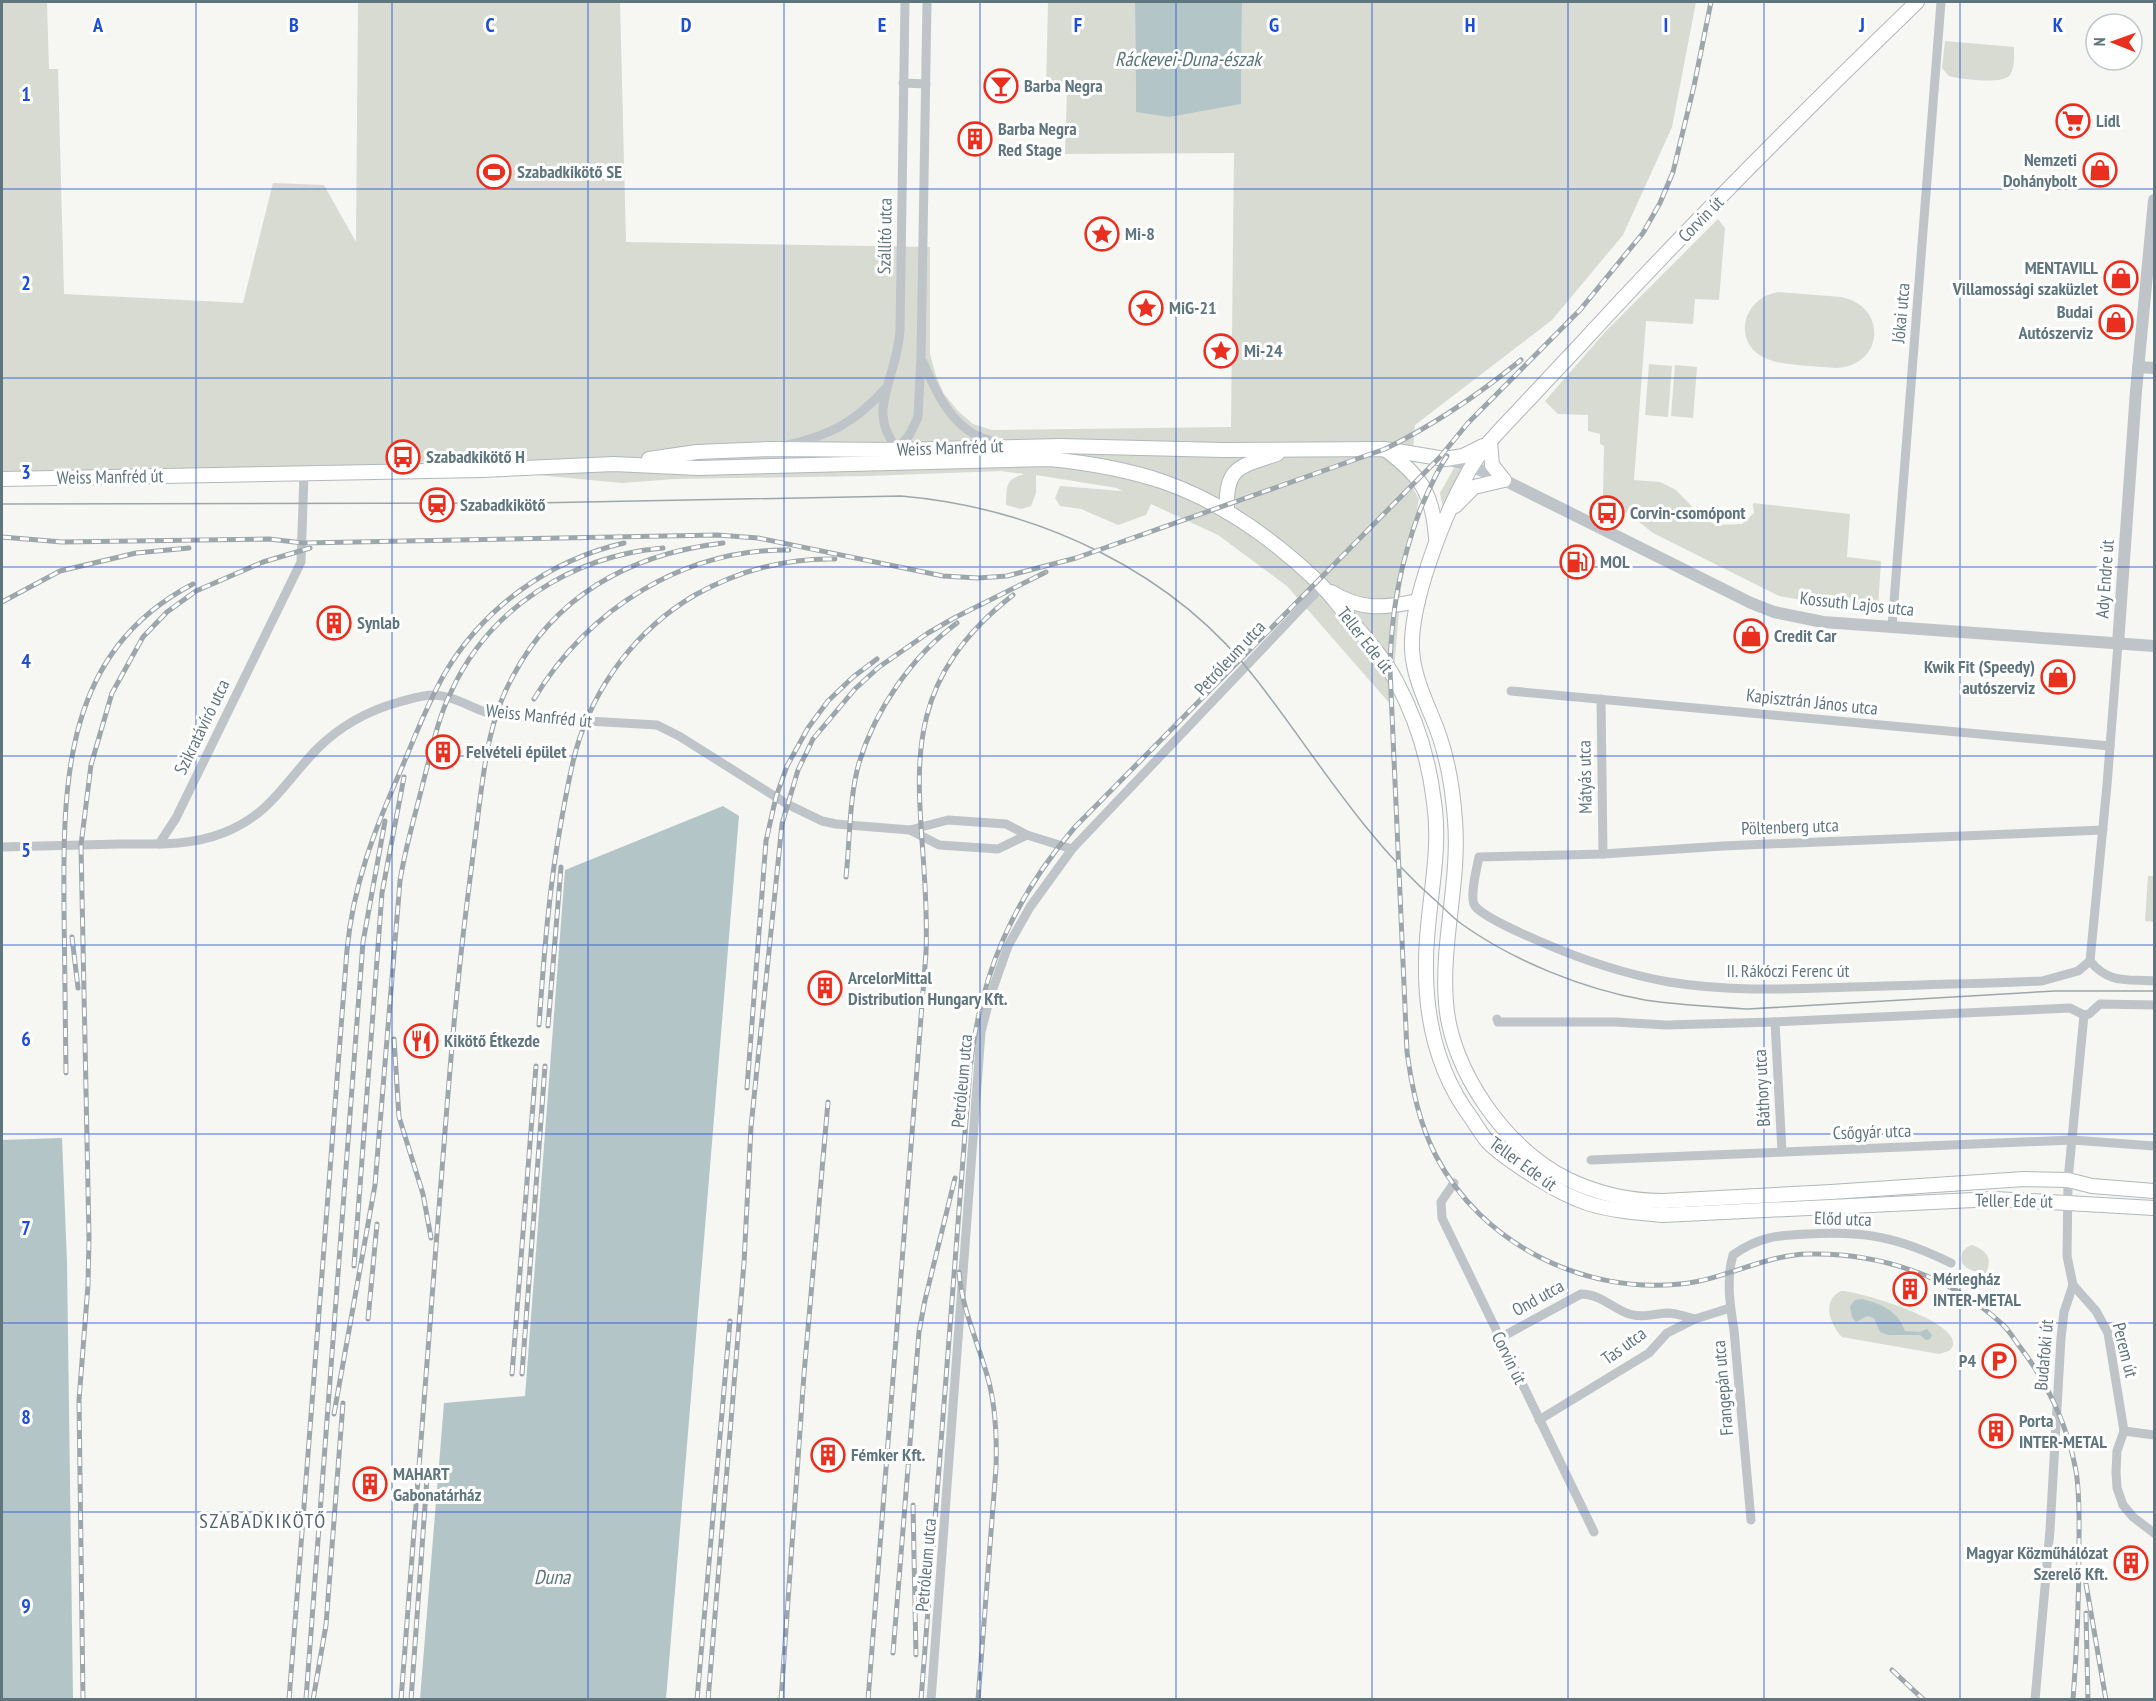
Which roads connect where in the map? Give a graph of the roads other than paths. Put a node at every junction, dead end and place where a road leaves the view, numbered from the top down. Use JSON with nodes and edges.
{"nodes":[{"id":1,"x":904,"y":2,"type":"edge"},
{"id":2,"x":927,"y":2,"type":"edge"},
{"id":3,"x":1917,"y":2,"type":"edge"},
{"id":4,"x":1941,"y":2,"type":"edge"},
{"id":5,"x":903,"y":83,"type":"junction"},
{"id":6,"x":926,"y":84,"type":"junction"},
{"id":7,"x":2154,"y":200,"type":"edge"},
{"id":8,"x":902,"y":240,"type":"junction"},
{"id":9,"x":923,"y":241,"type":"junction"},
{"id":10,"x":921,"y":357,"type":"junction"},
{"id":11,"x":2138,"y":367,"type":"junction"},
{"id":12,"x":2154,"y":368,"type":"edge"},
{"id":13,"x":886,"y":387,"type":"junction"},
{"id":14,"x":1490,"y":441,"type":"junction"},
{"id":15,"x":1008,"y":446,"type":"junction"},
{"id":16,"x":770,"y":449,"type":"junction"},
{"id":17,"x":1384,"y":449,"type":"junction"},
{"id":18,"x":898,"y":450,"type":"junction"},
{"id":19,"x":1287,"y":450,"type":"junction"},
{"id":20,"x":1445,"y":459,"type":"junction"},
{"id":21,"x":919,"y":463,"type":"junction"},
{"id":22,"x":614,"y":464,"type":"junction"},
{"id":23,"x":869,"y":465,"type":"junction"},
{"id":24,"x":1472,"y":466,"type":"junction"},
{"id":25,"x":304,"y":474,"type":"junction"},
{"id":26,"x":2,"y":479,"type":"edge"},
{"id":27,"x":1504,"y":480,"type":"junction"},
{"id":28,"x":1227,"y":512,"type":"junction"},
{"id":29,"x":1446,"y":517,"type":"junction"},
{"id":30,"x":1437,"y":543,"type":"junction"},
{"id":31,"x":1322,"y":586,"type":"junction"},
{"id":32,"x":1418,"y":601,"type":"junction"},
{"id":33,"x":1892,"y":627,"type":"junction"},
{"id":34,"x":2118,"y":644,"type":"junction"},
{"id":35,"x":2154,"y":646,"type":"edge"},
{"id":36,"x":1511,"y":691,"type":"dead end"},
{"id":37,"x":1601,"y":699,"type":"junction"},
{"id":38,"x":2110,"y":746,"type":"junction"},
{"id":39,"x":910,"y":830,"type":"junction"},
{"id":40,"x":2103,"y":830,"type":"junction"},
{"id":41,"x":1027,"y":835,"type":"junction"},
{"id":42,"x":159,"y":844,"type":"junction"},
{"id":43,"x":2,"y":847,"type":"edge"},
{"id":44,"x":1072,"y":849,"type":"junction"},
{"id":45,"x":1603,"y":854,"type":"junction"},
{"id":46,"x":1479,"y":857,"type":"joint"},
{"id":47,"x":2090,"y":961,"type":"junction"},
{"id":48,"x":2154,"y":981,"type":"edge"},
{"id":49,"x":2154,"y":1005,"type":"edge"},
{"id":50,"x":2084,"y":1015,"type":"junction"},
{"id":51,"x":1497,"y":1019,"type":"dead end"},
{"id":52,"x":1775,"y":1022,"type":"junction"},
{"id":53,"x":2072,"y":1140,"type":"junction"},
{"id":54,"x":2154,"y":1146,"type":"edge"},
{"id":55,"x":1782,"y":1152,"type":"junction"},
{"id":56,"x":1591,"y":1160,"type":"dead end"},
{"id":57,"x":2068,"y":1180,"type":"junction"},
{"id":58,"x":1454,"y":1183,"type":"dead end"},
{"id":59,"x":2154,"y":1191,"type":"edge"},
{"id":60,"x":2068,"y":1202,"type":"junction"},
{"id":61,"x":2154,"y":1208,"type":"edge"},
{"id":62,"x":1733,"y":1255,"type":"joint"},
{"id":63,"x":1951,"y":1263,"type":"dead end"},
{"id":64,"x":2073,"y":1285,"type":"junction"},
{"id":65,"x":1730,"y":1308,"type":"junction"},
{"id":66,"x":1695,"y":1319,"type":"junction"},
{"id":67,"x":1500,"y":1338,"type":"junction"},
{"id":68,"x":1539,"y":1420,"type":"junction"},
{"id":69,"x":2124,"y":1431,"type":"junction"},
{"id":70,"x":2154,"y":1435,"type":"edge"},
{"id":71,"x":1751,"y":1520,"type":"dead end"},
{"id":72,"x":1594,"y":1532,"type":"dead end"},
{"id":73,"x":2154,"y":1533,"type":"edge"},
{"id":74,"x":931,"y":1700,"type":"edge"},
{"id":75,"x":2035,"y":1700,"type":"edge"}],
"edges":[{"from":1,"to":5,"type":"street","name":"Szállító utca"},
{"from":2,"to":6,"type":"street"},
{"from":3,"to":14,"type":"main road","name":"Corvin út"},
{"from":4,"to":33,"type":"street","name":"Jókai utca"},
{"from":5,"to":6,"type":"street"},
{"from":5,"to":8,"type":"street","name":"Szállító utca"},
{"from":6,"to":9,"type":"street"},
{"from":7,"to":11,"type":"street","name":"Ady Endre út"},
{"from":8,"to":9,"type":"street"},
{"from":8,"to":13,"type":"street","name":"Szállító utca"},
{"from":9,"to":10,"type":"street"},
{"from":10,"to":15,"type":"street"},
{"from":10,"to":18,"type":"street"},
{"from":11,"to":12,"type":"street"},
{"from":11,"to":34,"type":"street","name":"Ady Endre út"},
{"from":13,"to":16,"type":"street","name":"Szállító utca"},
{"from":13,"to":18,"type":"street","name":"Szállító utca"},
{"from":14,"to":20,"type":"main road"},
{"from":14,"to":24,"type":"main road"},
{"from":14,"to":27,"type":"main road"},
{"from":15,"to":18,"type":"main road","name":"Weiss Manfréd út"},
{"from":15,"to":19,"type":"main road","name":"Weiss Manfréd út"},
{"from":16,"to":18,"type":"main road","name":"Weiss Manfréd út"},
{"from":16,"to":22,"type":"main road","name":"Weiss Manfréd út"},
{"from":17,"to":19,"type":"main road","name":"Weiss Manfréd út"},
{"from":17,"to":20,"type":"main road","name":"Weiss Manfréd út"},
{"from":17,"to":30,"type":"main road"},
{"from":18,"to":21,"type":"street"},
{"from":18,"to":23,"type":"street"},
{"from":19,"to":28,"type":"main road","name":"Weiss Manfréd út"},
{"from":20,"to":24,"type":"street","name":"Kossuth Lajos utca"},
{"from":21,"to":23,"type":"main road","name":"Weiss Manfréd út"},
{"from":21,"to":28,"type":"main road","name":"Weiss Manfréd út"},
{"from":22,"to":23,"type":"main road","name":"Weiss Manfréd út"},
{"from":22,"to":25,"type":"main road","name":"Weiss Manfréd út"},
{"from":24,"to":27,"type":"street","name":"Kossuth Lajos utca"},
{"from":24,"to":29,"type":"main road"},
{"from":25,"to":26,"type":"main road","name":"Weiss Manfréd út"},
{"from":25,"to":42,"type":"street","name":"Szikratávíró utca"},
{"from":27,"to":29,"type":"main road"},
{"from":27,"to":33,"type":"street","name":"Kossuth Lajos utca"},
{"from":28,"to":31,"type":"main road","name":"Weiss Manfréd út"},
{"from":29,"to":30,"type":"main road"},
{"from":30,"to":32,"type":"main road"},
{"from":31,"to":32,"type":"main road"},
{"from":31,"to":44,"type":"street","name":"Petróleum utca"},
{"from":31,"to":60,"type":"main road","name":"Teller Ede út"},
{"from":32,"to":57,"type":"main road","name":"Teller Ede út"},
{"from":33,"to":34,"type":"street","name":"Kossuth Lajos utca"},
{"from":34,"to":35,"type":"street","name":"Kossuth Lajos utca"},
{"from":34,"to":38,"type":"street","name":"Ady Endre út"},
{"from":36,"to":37,"type":"street","name":"Kapisztrán János utca"},
{"from":37,"to":38,"type":"street","name":"Kapisztrán János utca"},
{"from":37,"to":45,"type":"street","name":"Mátyás utca"},
{"from":38,"to":40,"type":"street","name":"Ady Endre út"},
{"from":39,"to":41,"type":"street","name":"Weiss Manfréd út"},
{"from":39,"to":41,"type":"street","name":"Weiss Manfréd út"},
{"from":39,"to":42,"type":"street","name":"Weiss Manfréd út"},
{"from":40,"to":45,"type":"street","name":"Pöltenberg utca"},
{"from":40,"to":47,"type":"street","name":"Ady Endre út"},
{"from":41,"to":44,"type":"street","name":"Weiss Manfréd út"},
{"from":42,"to":43,"type":"street"},
{"from":44,"to":74,"type":"street","name":"Petróleum utca"},
{"from":45,"to":46,"type":"street","name":"Pöltenberg utca"},
{"from":46,"to":47,"type":"street","name":"II. Rákóczi Ferenc út"},
{"from":47,"to":48,"type":"street"},
{"from":49,"to":50,"type":"street"},
{"from":50,"to":52,"type":"street"},
{"from":50,"to":53,"type":"street","name":"Budafoki út"},
{"from":51,"to":52,"type":"street"},
{"from":52,"to":55,"type":"street","name":"Báthory utca"},
{"from":53,"to":54,"type":"street","name":"Csőgyár utca"},
{"from":53,"to":55,"type":"street","name":"Csőgyár utca"},
{"from":53,"to":57,"type":"street","name":"Budafoki út"},
{"from":55,"to":56,"type":"street","name":"Csőgyár utca"},
{"from":57,"to":59,"type":"main road","name":"Teller Ede út"},
{"from":57,"to":60,"type":"street","name":"Budafoki út"},
{"from":58,"to":67,"type":"street","name":"Corvin út"},
{"from":60,"to":61,"type":"main road","name":"Teller Ede út"},
{"from":60,"to":64,"type":"street","name":"Budafoki út"},
{"from":62,"to":63,"type":"street","name":"Előd utca"},
{"from":62,"to":65,"type":"street","name":"Frangepán utca"},
{"from":64,"to":69,"type":"street","name":"Perem út"},
{"from":64,"to":75,"type":"street","name":"Budafoki út"},
{"from":65,"to":66,"type":"street","name":"Tas utca"},
{"from":65,"to":71,"type":"street","name":"Frangepán utca"},
{"from":66,"to":67,"type":"street","name":"Ond utca"},
{"from":66,"to":68,"type":"street","name":"Tas utca"},
{"from":67,"to":68,"type":"street","name":"Corvin út"},
{"from":68,"to":72,"type":"street","name":"Corvin út"},
{"from":69,"to":70,"type":"street"},
{"from":69,"to":73,"type":"street","name":"Perem út"}]}
